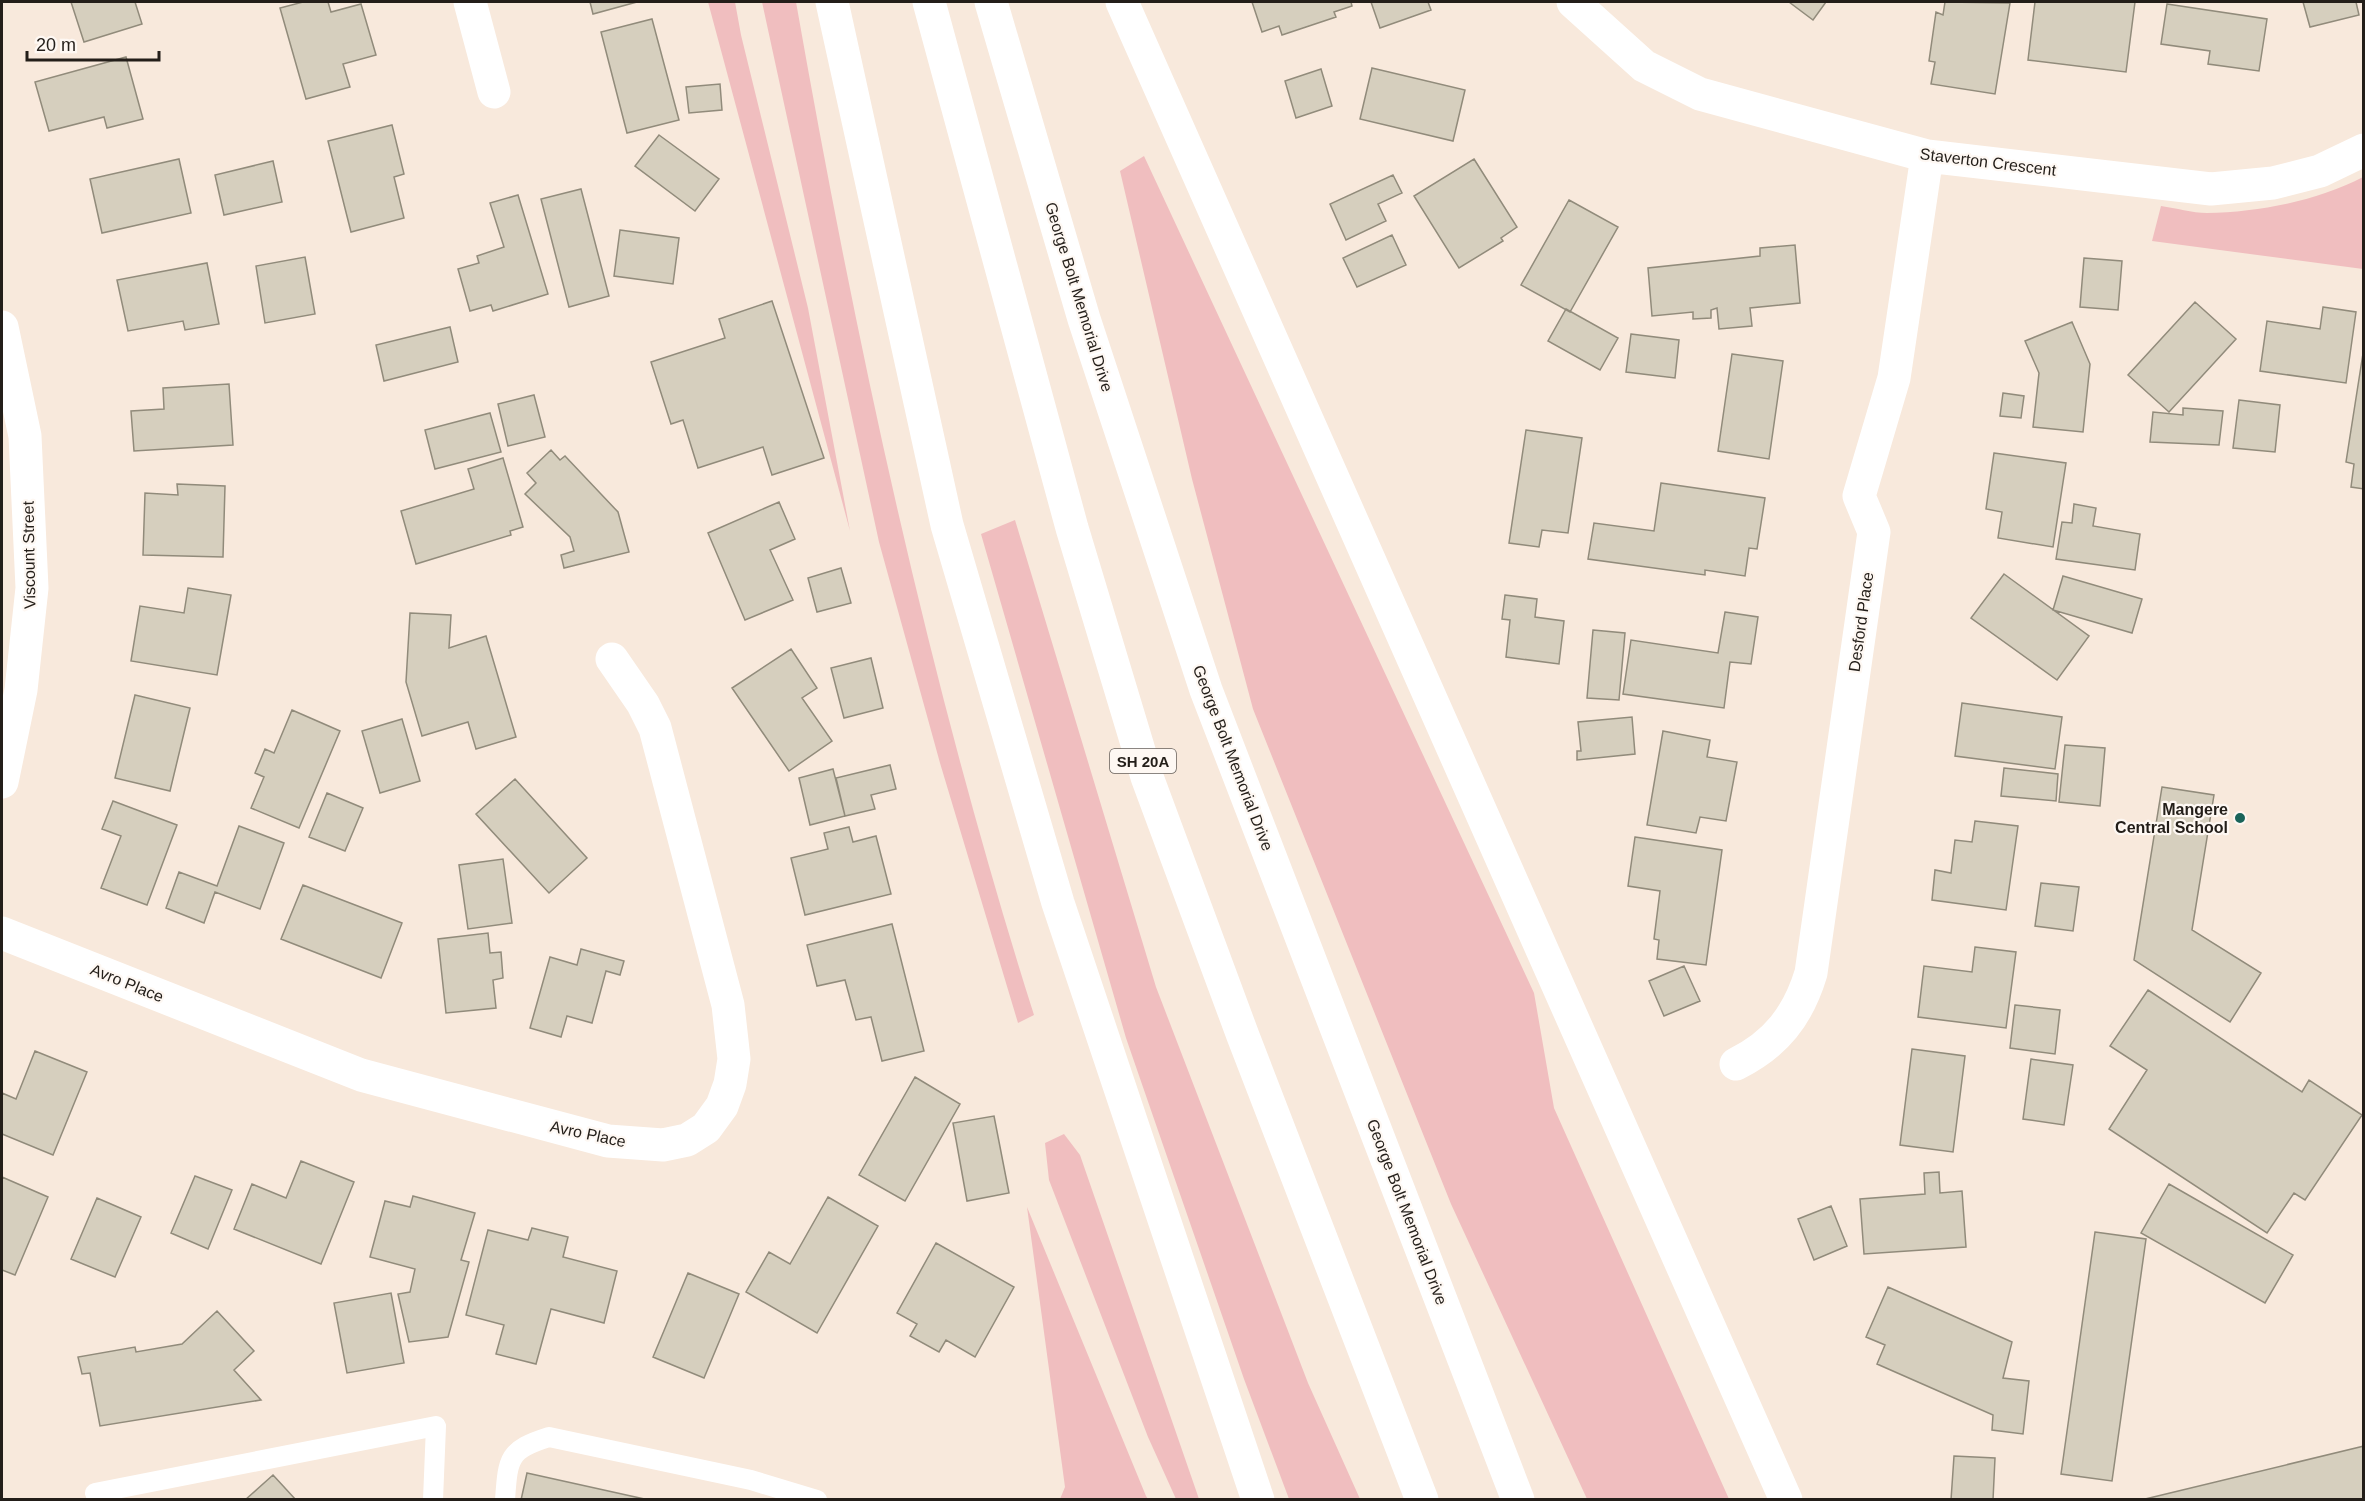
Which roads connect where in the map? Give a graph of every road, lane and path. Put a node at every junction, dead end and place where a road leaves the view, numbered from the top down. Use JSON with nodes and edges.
{"nodes":[{"id":1,"x":470,"y":2,"type":"edge"},
{"id":2,"x":832,"y":2,"type":"edge"},
{"id":3,"x":929,"y":2,"type":"edge"},
{"id":4,"x":991,"y":2,"type":"edge"},
{"id":5,"x":1122,"y":2,"type":"edge"},
{"id":6,"x":1573,"y":2,"type":"edge"},
{"id":7,"x":494,"y":92,"type":"dead end"},
{"id":8,"x":2364,"y":150,"type":"edge"},
{"id":9,"x":1927,"y":156,"type":"junction"},
{"id":10,"x":2,"y":327,"type":"edge"},
{"id":11,"x":612,"y":659,"type":"dead end"},
{"id":12,"x":2,"y":782,"type":"edge"},
{"id":13,"x":2,"y":933,"type":"edge"},
{"id":14,"x":1736,"y":1064,"type":"dead end"},
{"id":15,"x":94,"y":1493,"type":"dead end"},
{"id":16,"x":433,"y":1500,"type":"edge"},
{"id":17,"x":505,"y":1500,"type":"edge"},
{"id":18,"x":817,"y":1500,"type":"edge"},
{"id":19,"x":1258,"y":1500,"type":"edge"},
{"id":20,"x":1422,"y":1500,"type":"edge"},
{"id":21,"x":1518,"y":1500,"type":"edge"},
{"id":22,"x":1786,"y":1500,"type":"edge"}],
"edges":[{"from":1,"to":7,"type":"main road"},
{"from":2,"to":19,"type":"main road"},
{"from":3,"to":20,"type":"main road","number":"SH 20A"},
{"from":4,"to":21,"type":"main road","name":"George Bolt Memorial Drive"},
{"from":5,"to":22,"type":"main road"},
{"from":6,"to":9,"type":"main road","name":"Staverton Crescent"},
{"from":8,"to":9,"type":"main road","name":"Staverton Crescent"},
{"from":9,"to":14,"type":"main road","name":"Desford Place"},
{"from":10,"to":12,"type":"main road","name":"Viscount Street"},
{"from":11,"to":13,"type":"main road","name":"Avro Place"},
{"from":15,"to":16,"type":"lane"},
{"from":17,"to":18,"type":"lane"}]}
